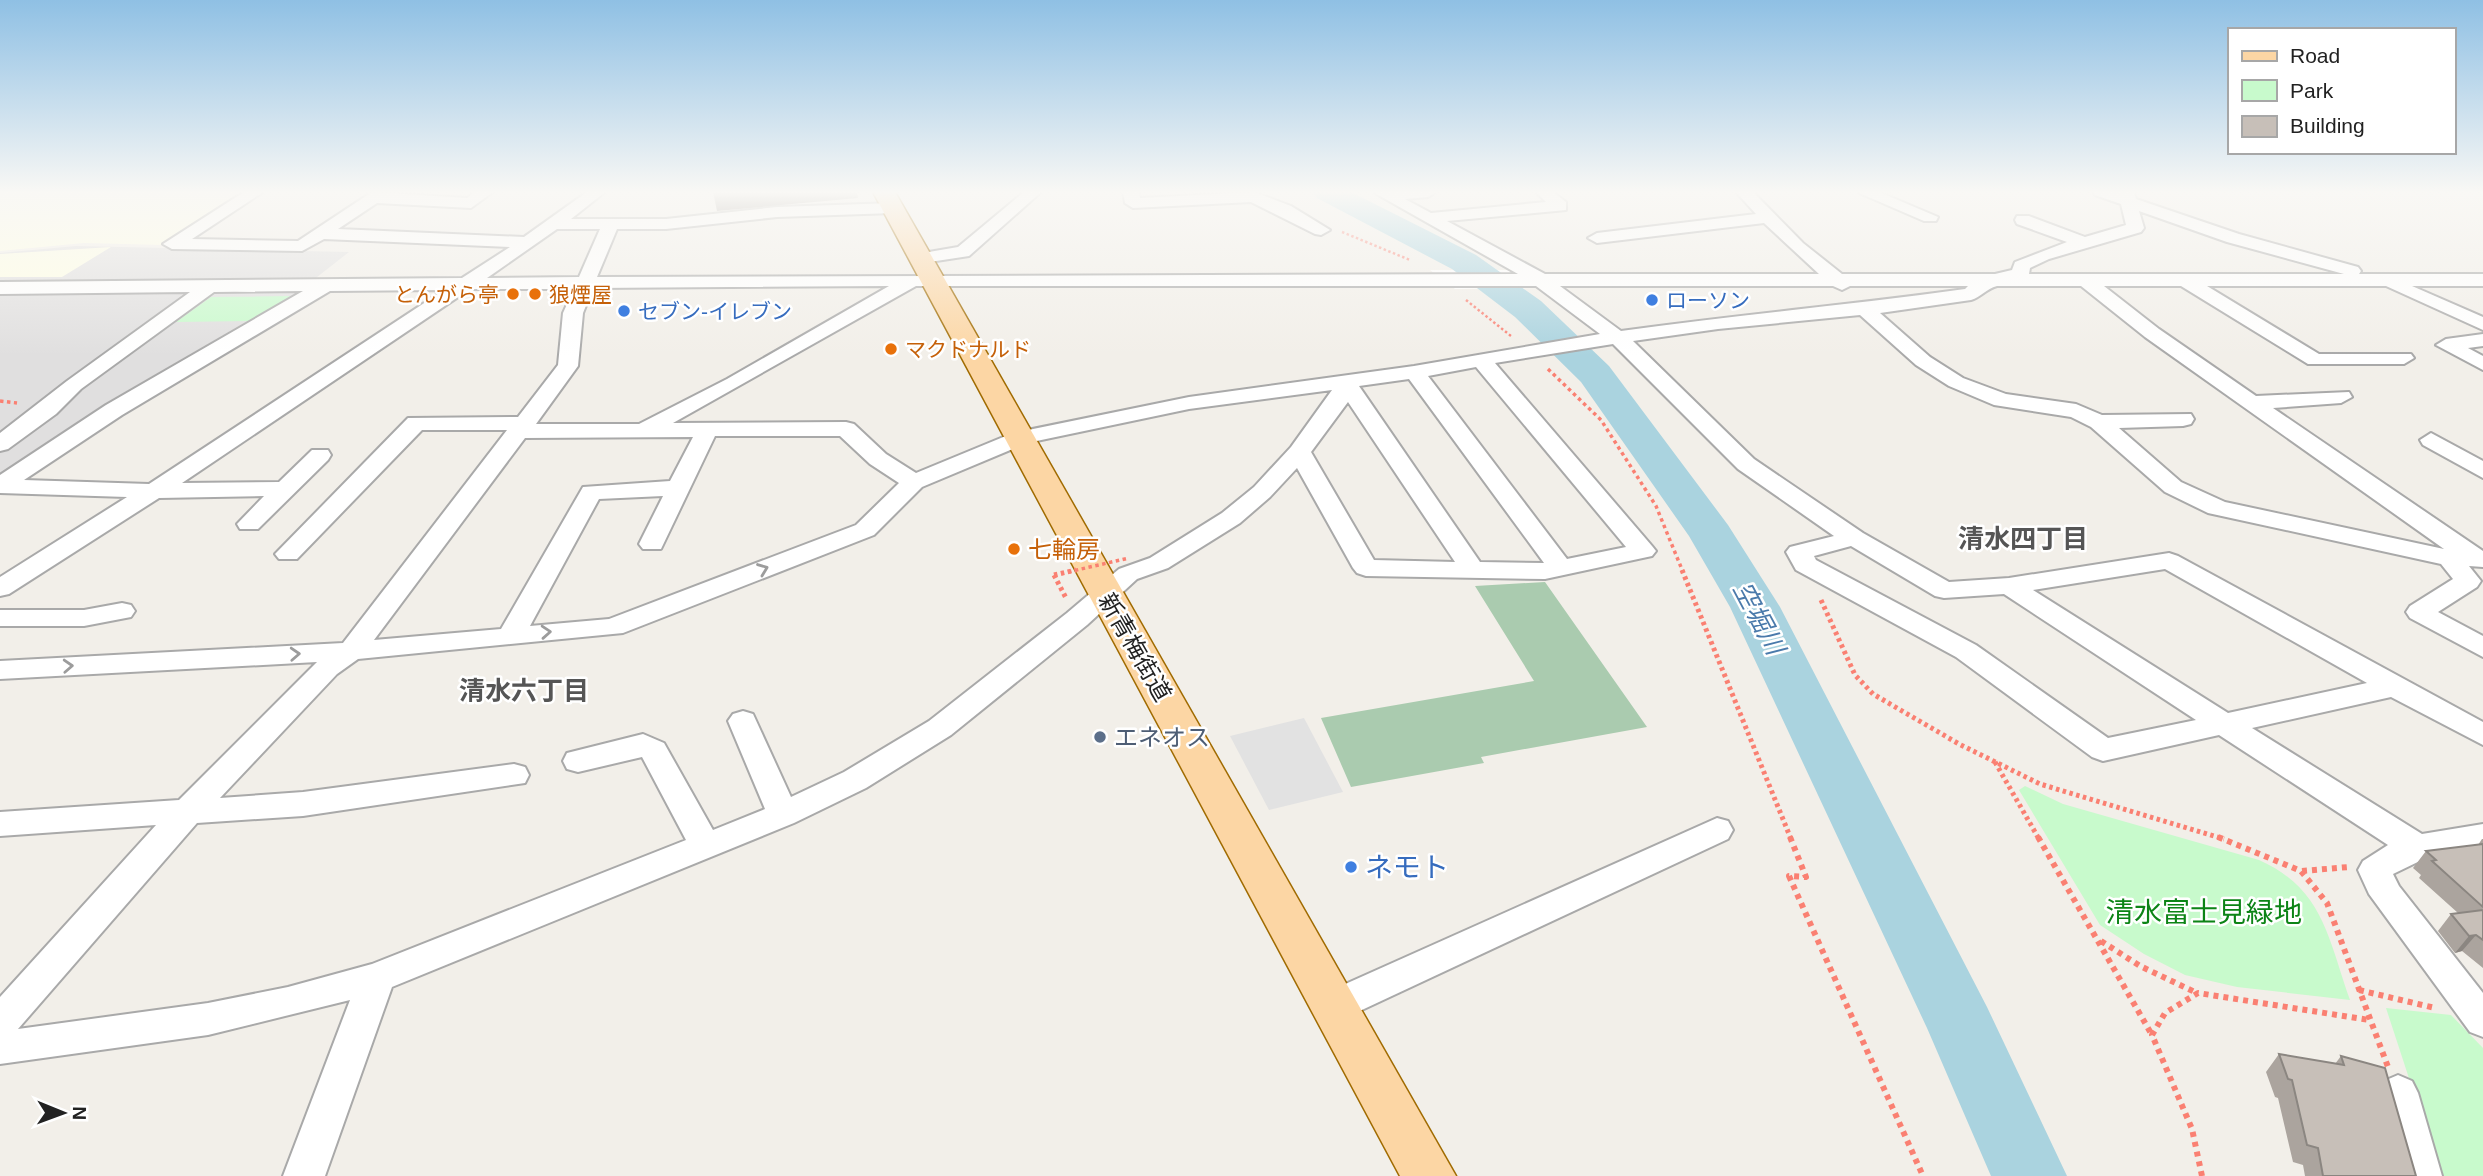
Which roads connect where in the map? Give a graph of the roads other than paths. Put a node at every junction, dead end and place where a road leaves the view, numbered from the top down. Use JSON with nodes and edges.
{"nodes":[{"id":1,"x":520,"y":247,"type":"edge"},
{"id":2,"x":602,"y":247,"type":"edge"},
{"id":3,"x":910,"y":247,"type":"edge"},
{"id":4,"x":969,"y":247,"type":"edge"},
{"id":5,"x":1478,"y":247,"type":"edge"},
{"id":6,"x":1801,"y":247,"type":"edge"},
{"id":7,"x":2071,"y":247,"type":"edge"},
{"id":8,"x":2265,"y":247,"type":"edge"},
{"id":9,"x":923,"y":273,"type":"junction"},
{"id":10,"x":1532,"y":278,"type":"junction"},
{"id":11,"x":1992,"y":279,"type":"junction"},
{"id":12,"x":1836,"y":280,"type":"junction"},
{"id":13,"x":2085,"y":280,"type":"junction"},
{"id":14,"x":2186,"y":280,"type":"junction"},
{"id":15,"x":2483,"y":280,"type":"edge"},
{"id":16,"x":2386,"y":281,"type":"junction"},
{"id":17,"x":465,"y":282,"type":"junction"},
{"id":18,"x":587,"y":283,"type":"junction"},
{"id":19,"x":327,"y":285,"type":"junction"},
{"id":20,"x":211,"y":286,"type":"junction"},
{"id":21,"x":0,"y":288,"type":"edge"},
{"id":22,"x":26,"y":288,"type":"junction"},
{"id":23,"x":0,"y":303,"type":"edge"},
{"id":24,"x":1868,"y":309,"type":"junction"},
{"id":25,"x":2483,"y":324,"type":"edge"},
{"id":26,"x":1618,"y":340,"type":"junction"},
{"id":27,"x":2483,"y":340,"type":"edge"},
{"id":28,"x":2404,"y":358,"type":"dead end"},
{"id":29,"x":1481,"y":360,"type":"junction"},
{"id":30,"x":2483,"y":364,"type":"edge"},
{"id":31,"x":1414,"y":372,"type":"junction"},
{"id":32,"x":1346,"y":383,"type":"junction"},
{"id":33,"x":2341,"y":397,"type":"dead end"},
{"id":34,"x":2252,"y":403,"type":"junction"},
{"id":35,"x":2183,"y":419,"type":"dead end"},
{"id":36,"x":2099,"y":422,"type":"junction"},
{"id":37,"x":522,"y":428,"type":"junction"},
{"id":38,"x":707,"y":430,"type":"junction"},
{"id":39,"x":641,"y":431,"type":"junction"},
{"id":40,"x":1021,"y":438,"type":"junction"},
{"id":41,"x":2431,"y":440,"type":"dead end"},
{"id":42,"x":0,"y":444,"type":"edge"},
{"id":43,"x":1299,"y":452,"type":"junction"},
{"id":44,"x":320,"y":455,"type":"dead end"},
{"id":45,"x":2483,"y":471,"type":"edge"},
{"id":46,"x":914,"y":482,"type":"junction"},
{"id":47,"x":0,"y":485,"type":"edge"},
{"id":48,"x":679,"y":488,"type":"junction"},
{"id":49,"x":285,"y":489,"type":"junction"},
{"id":50,"x":153,"y":491,"type":"junction"},
{"id":51,"x":249,"y":524,"type":"dead end"},
{"id":52,"x":1854,"y":538,"type":"junction"},
{"id":53,"x":652,"y":544,"type":"dead end"},
{"id":54,"x":288,"y":554,"type":"dead end"},
{"id":55,"x":2470,"y":560,"type":"edge"},
{"id":56,"x":1561,"y":568,"type":"junction"},
{"id":57,"x":1473,"y":570,"type":"junction"},
{"id":58,"x":2009,"y":586,"type":"junction"},
{"id":59,"x":0,"y":588,"type":"edge"},
{"id":60,"x":1086,"y":597,"type":"junction"},
{"id":61,"x":122,"y":611,"type":"dead end"},
{"id":62,"x":0,"y":618,"type":"edge"},
{"id":63,"x":511,"y":635,"type":"junction"},
{"id":64,"x":2483,"y":648,"type":"edge"},
{"id":65,"x":351,"y":652,"type":"junction"},
{"id":66,"x":0,"y":670,"type":"edge"},
{"id":67,"x":2397,"y":686,"type":"junction"},
{"id":68,"x":743,"y":721,"type":"dead end"},
{"id":69,"x":2224,"y":721,"type":"junction"},
{"id":70,"x":2483,"y":735,"type":"edge"},
{"id":71,"x":578,"y":761,"type":"dead end"},
{"id":72,"x":514,"y":775,"type":"dead end"},
{"id":73,"x":190,"y":809,"type":"junction"},
{"id":74,"x":783,"y":815,"type":"junction"},
{"id":75,"x":0,"y":824,"type":"edge"},
{"id":76,"x":1717,"y":830,"type":"dead end"},
{"id":77,"x":2483,"y":836,"type":"edge"},
{"id":78,"x":706,"y":846,"type":"junction"},
{"id":79,"x":2418,"y":848,"type":"junction"},
{"id":80,"x":377,"y":977,"type":"junction"},
{"id":81,"x":1336,"y":1005,"type":"junction"},
{"id":82,"x":2482,"y":1020,"type":"edge"},
{"id":83,"x":0,"y":1023,"type":"edge"},
{"id":84,"x":0,"y":1048,"type":"edge"},
{"id":85,"x":2398,"y":1093,"type":"road end"},
{"id":86,"x":304,"y":1176,"type":"edge"},
{"id":87,"x":1429,"y":1176,"type":"edge"},
{"id":88,"x":2421,"y":1176,"type":"edge"}],
"edges":[{"from":1,"to":17,"type":"street"},
{"from":2,"to":18,"type":"street"},
{"from":3,"to":9,"type":"main road","name":"新青梅街道"},
{"from":4,"to":9,"type":"street"},
{"from":5,"to":10,"type":"street"},
{"from":6,"to":12,"type":"street"},
{"from":7,"to":11,"type":"street"},
{"from":8,"to":16,"type":"street"},
{"from":9,"to":10,"type":"street"},
{"from":9,"to":18,"type":"street"},
{"from":9,"to":39,"type":"street"},
{"from":9,"to":40,"type":"main road","name":"新青梅街道"},
{"from":10,"to":12,"type":"street"},
{"from":10,"to":26,"type":"street"},
{"from":11,"to":12,"type":"street"},
{"from":11,"to":13,"type":"street"},
{"from":11,"to":24,"type":"street"},
{"from":12,"to":24,"type":"street"},
{"from":13,"to":14,"type":"street"},
{"from":13,"to":34,"type":"street"},
{"from":14,"to":16,"type":"street"},
{"from":14,"to":28,"type":"street"},
{"from":15,"to":16,"type":"street"},
{"from":16,"to":25,"type":"street"},
{"from":17,"to":18,"type":"street"},
{"from":17,"to":19,"type":"street"},
{"from":17,"to":50,"type":"street"},
{"from":18,"to":37,"type":"street"},
{"from":19,"to":20,"type":"street"},
{"from":19,"to":47,"type":"street"},
{"from":20,"to":22,"type":"street"},
{"from":20,"to":42,"type":"street"},
{"from":21,"to":22,"type":"street"},
{"from":22,"to":23,"type":"street"},
{"from":24,"to":26,"type":"street"},
{"from":24,"to":36,"type":"street"},
{"from":26,"to":29,"type":"street"},
{"from":26,"to":52,"type":"street"},
{"from":27,"to":30,"type":"street"},
{"from":29,"to":31,"type":"street"},
{"from":29,"to":56,"type":"street"},
{"from":31,"to":32,"type":"street"},
{"from":31,"to":56,"type":"street"},
{"from":32,"to":40,"type":"street"},
{"from":32,"to":43,"type":"street"},
{"from":32,"to":57,"type":"street"},
{"from":33,"to":34,"type":"street"},
{"from":34,"to":55,"type":"street"},
{"from":35,"to":36,"type":"street"},
{"from":36,"to":55,"type":"street"},
{"from":37,"to":39,"type":"street"},
{"from":37,"to":54,"type":"street"},
{"from":37,"to":65,"type":"street"},
{"from":38,"to":39,"type":"street"},
{"from":38,"to":46,"type":"street"},
{"from":38,"to":48,"type":"street"},
{"from":40,"to":46,"type":"street"},
{"from":40,"to":60,"type":"main road","name":"新青梅街道"},
{"from":41,"to":45,"type":"street"},
{"from":43,"to":57,"type":"street"},
{"from":43,"to":60,"type":"street"},
{"from":44,"to":49,"type":"street"},
{"from":63,"to":46,"type":"street","one_way":true},
{"from":47,"to":50,"type":"street"},
{"from":48,"to":53,"type":"street"},
{"from":48,"to":63,"type":"street"},
{"from":49,"to":50,"type":"street"},
{"from":49,"to":51,"type":"street"},
{"from":50,"to":59,"type":"street"},
{"from":52,"to":58,"type":"street"},
{"from":52,"to":69,"type":"street"},
{"from":55,"to":64,"type":"street"},
{"from":56,"to":57,"type":"street"},
{"from":58,"to":67,"type":"street"},
{"from":58,"to":69,"type":"street"},
{"from":60,"to":74,"type":"street"},
{"from":60,"to":81,"type":"main road","name":"新青梅街道"},
{"from":61,"to":62,"type":"street"},
{"from":63,"to":65,"type":"street"},
{"from":66,"to":65,"type":"street","one_way":true},
{"from":65,"to":73,"type":"street"},
{"from":67,"to":69,"type":"street"},
{"from":67,"to":70,"type":"street"},
{"from":68,"to":74,"type":"street"},
{"from":69,"to":79,"type":"street"},
{"from":71,"to":78,"type":"street"},
{"from":72,"to":73,"type":"street"},
{"from":73,"to":75,"type":"street"},
{"from":73,"to":83,"type":"street"},
{"from":74,"to":78,"type":"street"},
{"from":76,"to":81,"type":"street"},
{"from":77,"to":79,"type":"street"},
{"from":78,"to":80,"type":"street"},
{"from":79,"to":82,"type":"street"},
{"from":80,"to":84,"type":"street"},
{"from":80,"to":86,"type":"street"},
{"from":81,"to":87,"type":"main road","name":"新青梅街道"},
{"from":85,"to":88,"type":"street"}]}
